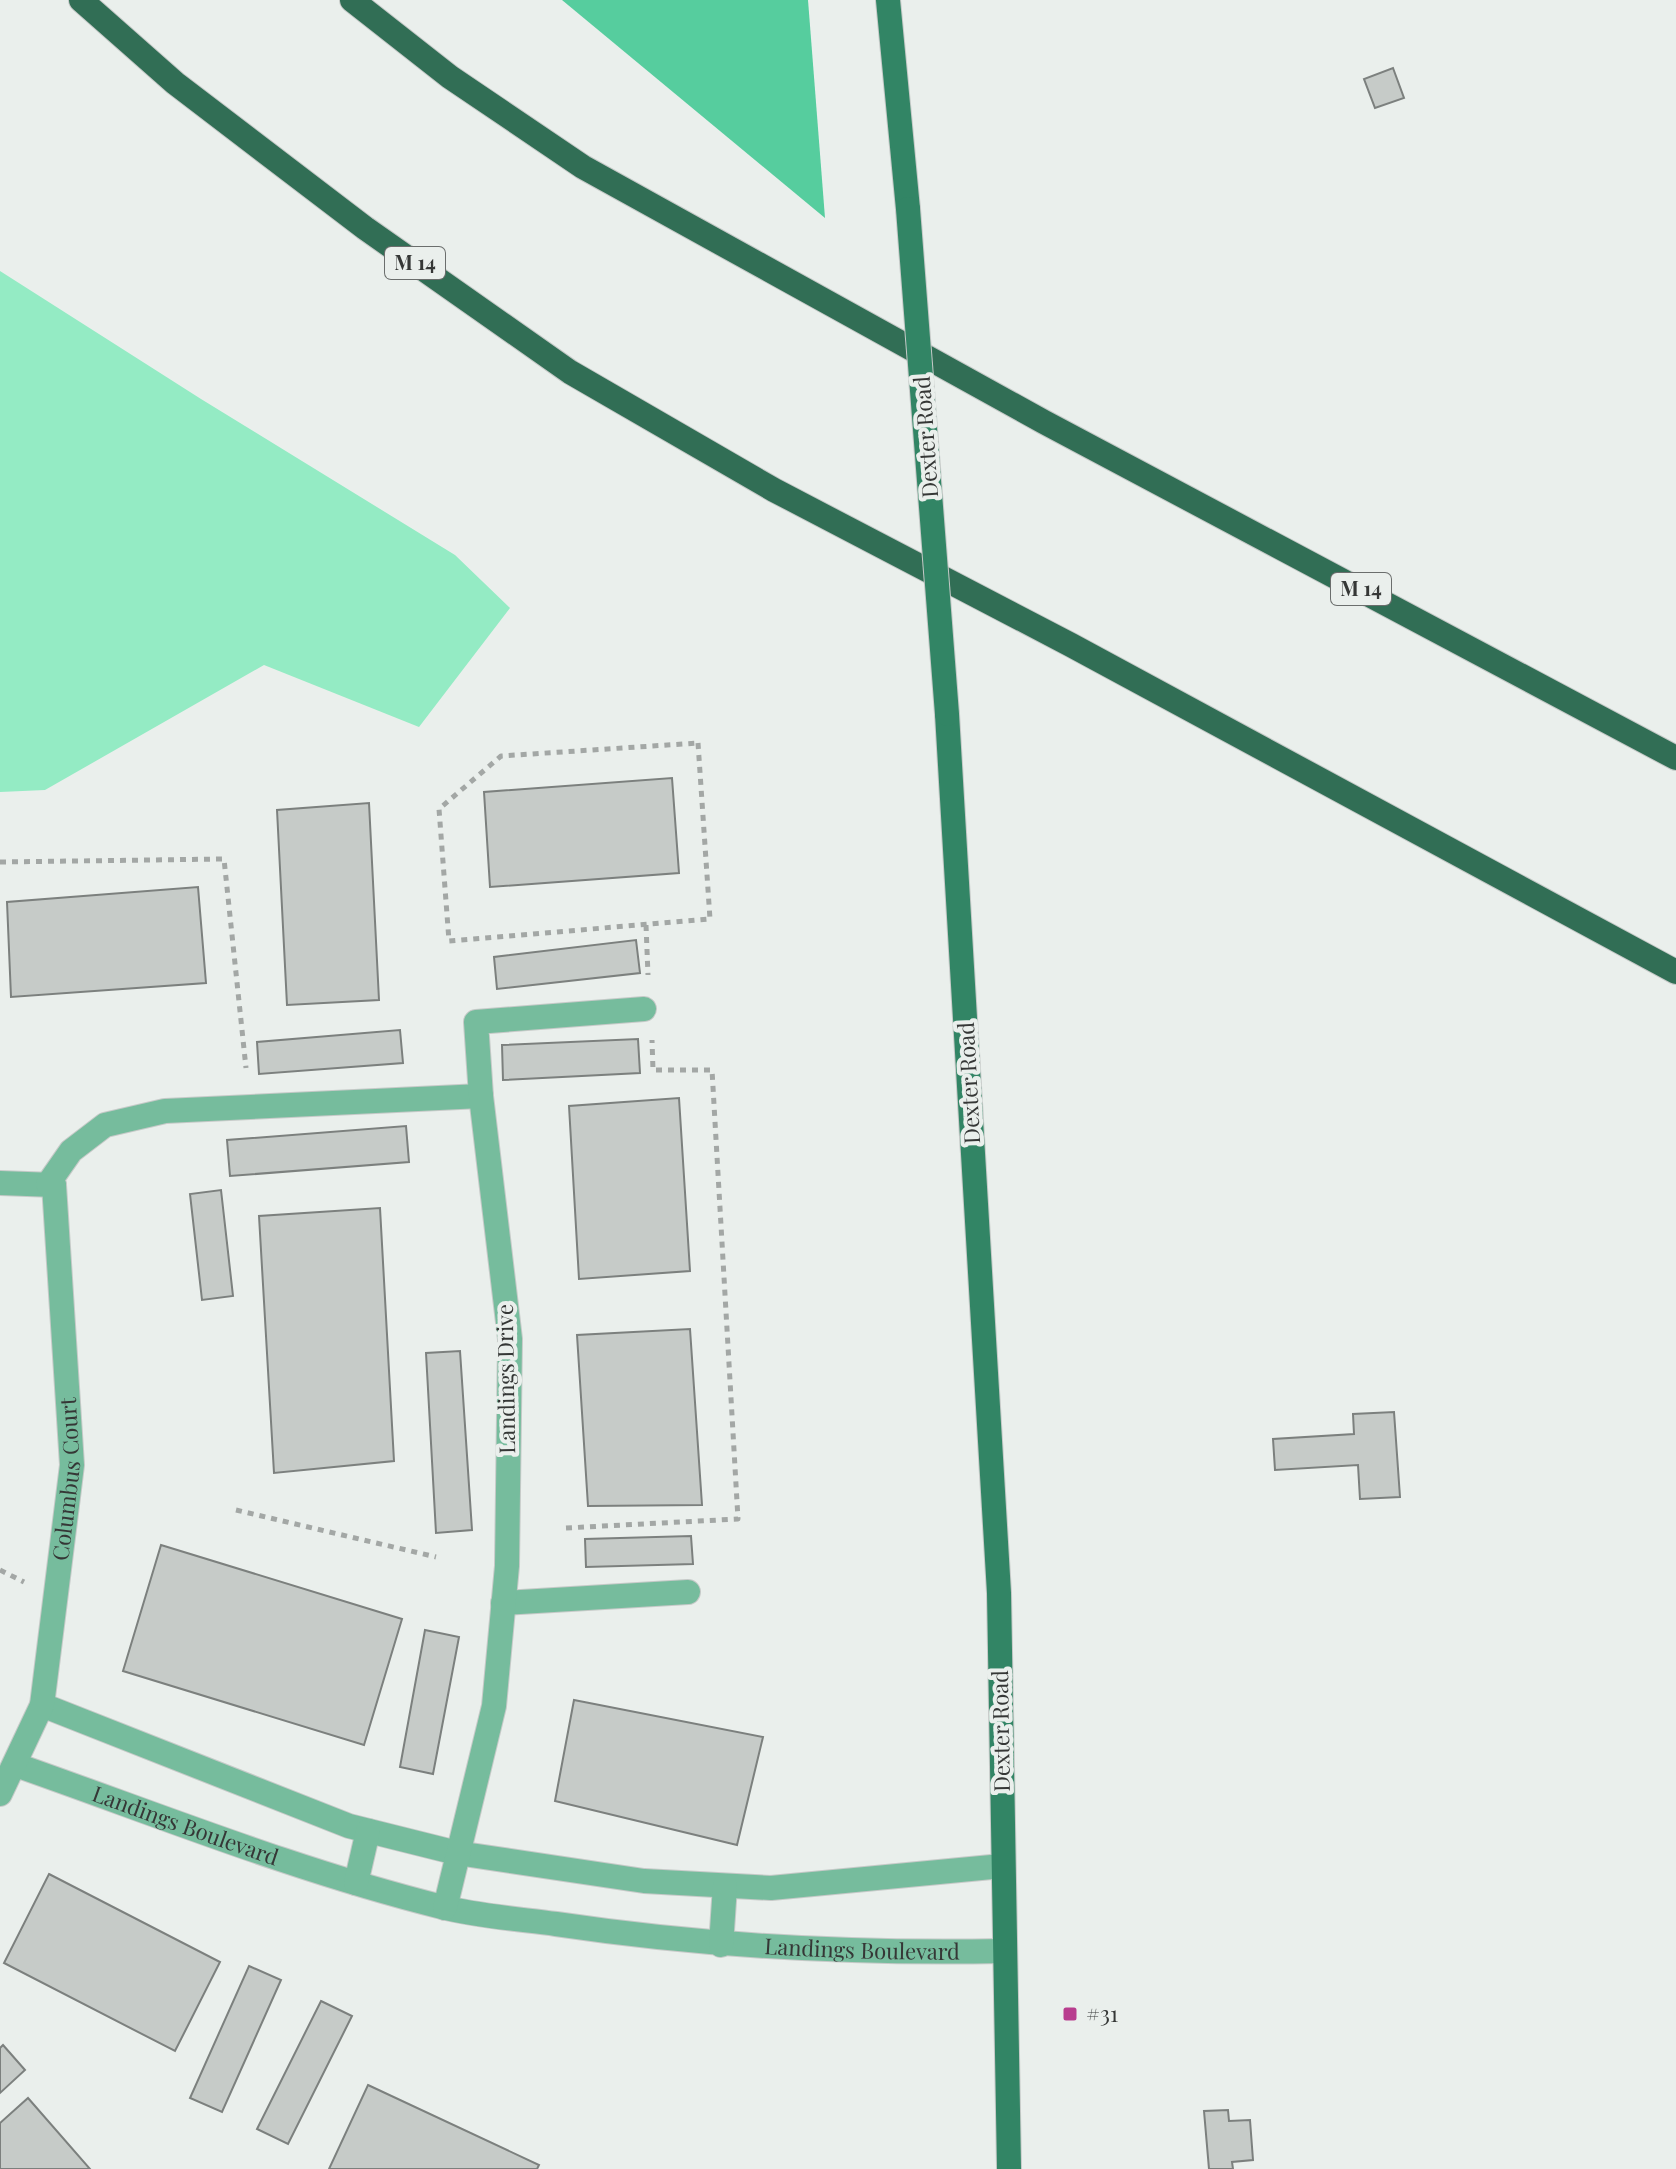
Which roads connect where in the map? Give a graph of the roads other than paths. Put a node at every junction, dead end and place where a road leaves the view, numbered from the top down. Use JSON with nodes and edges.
{"nodes":[{"id":1,"x":81,"y":0,"type":"edge"},
{"id":2,"x":352,"y":0,"type":"edge"},
{"id":3,"x":888,"y":0,"type":"edge"},
{"id":4,"x":1676,"y":758,"type":"edge"},
{"id":5,"x":1676,"y":972,"type":"edge"},
{"id":6,"x":647,"y":1018,"type":"road end"},
{"id":7,"x":481,"y":1096,"type":"junction"},
{"id":8,"x":0,"y":1183,"type":"edge"},
{"id":9,"x":54,"y":1185,"type":"junction"},
{"id":10,"x":688,"y":1592,"type":"dead end"},
{"id":11,"x":503,"y":1603,"type":"junction"},
{"id":12,"x":42,"y":1705,"type":"junction"},
{"id":13,"x":16,"y":1765,"type":"junction"},
{"id":14,"x":0,"y":1794,"type":"edge"},
{"id":15,"x":368,"y":1831,"type":"junction"},
{"id":16,"x":457,"y":1853,"type":"junction"},
{"id":17,"x":1002,"y":1866,"type":"junction"},
{"id":18,"x":356,"y":1883,"type":"junction"},
{"id":19,"x":725,"y":1886,"type":"junction"},
{"id":20,"x":445,"y":1908,"type":"junction"},
{"id":21,"x":721,"y":1945,"type":"junction"},
{"id":22,"x":1003,"y":1951,"type":"junction"},
{"id":23,"x":1009,"y":2169,"type":"edge"}],
"edges":[{"from":1,"to":5,"type":"highway","number":"M 14"},
{"from":2,"to":4,"type":"highway","number":"M 14"},
{"from":3,"to":17,"type":"main road","name":"Dexter Road","bridge":true},
{"from":6,"to":7,"type":"street","name":"Landings Drive"},
{"from":7,"to":9,"type":"street","name":"Columbus Court"},
{"from":7,"to":11,"type":"street","name":"Landings Drive"},
{"from":8,"to":9,"type":"street"},
{"from":9,"to":12,"type":"street","name":"Columbus Court"},
{"from":10,"to":11,"type":"street"},
{"from":11,"to":16,"type":"street","name":"Landings Drive"},
{"from":12,"to":13,"type":"street","name":"Columbus Court"},
{"from":12,"to":15,"type":"street"},
{"from":13,"to":14,"type":"street","name":"Columbus Court"},
{"from":13,"to":18,"type":"street","name":"Landings Boulevard"},
{"from":15,"to":16,"type":"street"},
{"from":15,"to":18,"type":"street"},
{"from":16,"to":19,"type":"street"},
{"from":16,"to":20,"type":"street"},
{"from":17,"to":19,"type":"street"},
{"from":17,"to":22,"type":"main road","name":"Dexter Road"},
{"from":18,"to":20,"type":"street","name":"Landings Boulevard"},
{"from":19,"to":21,"type":"street"},
{"from":20,"to":21,"type":"street","name":"Landings Boulevard"},
{"from":21,"to":22,"type":"street","name":"Landings Boulevard"},
{"from":22,"to":23,"type":"main road","name":"Dexter Road"}]}
